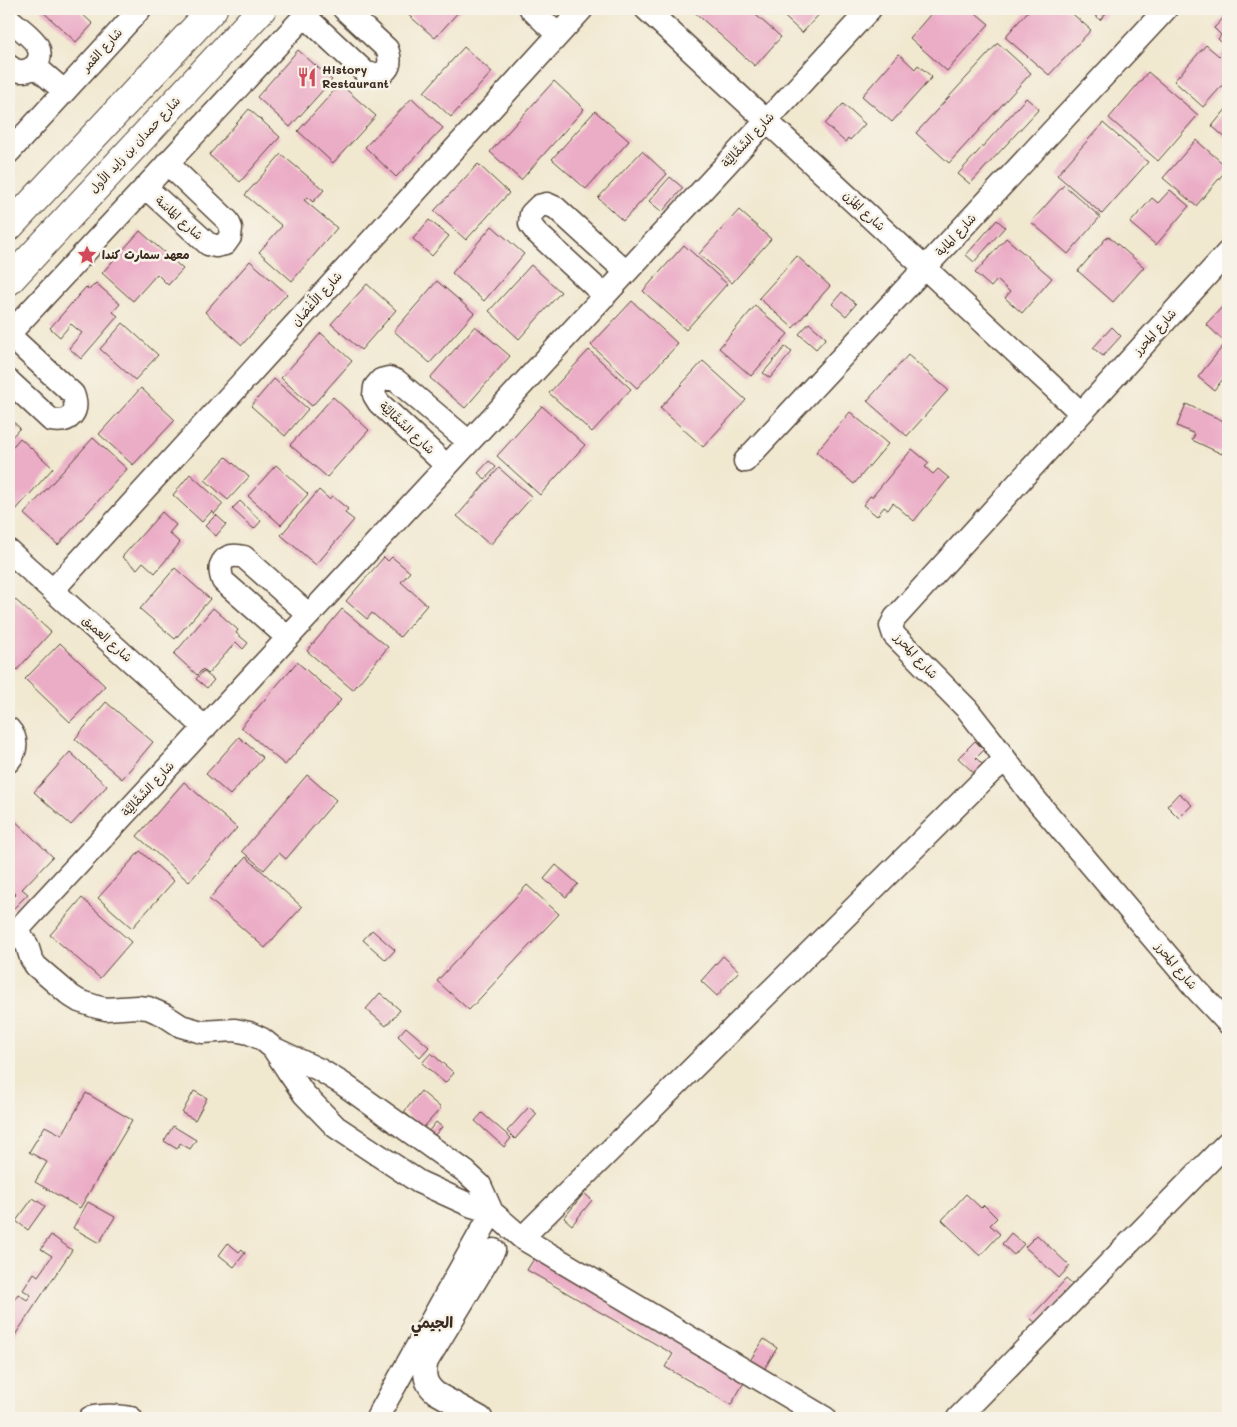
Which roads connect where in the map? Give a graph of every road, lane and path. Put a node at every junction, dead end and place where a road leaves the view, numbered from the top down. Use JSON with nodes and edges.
{"nodes":[{"id":1,"x":140,"y":9,"type":"edge"},
{"id":2,"x":213,"y":9,"type":"edge"},
{"id":3,"x":262,"y":9,"type":"edge"},
{"id":4,"x":344,"y":9,"type":"edge"},
{"id":5,"x":531,"y":9,"type":"edge"},
{"id":6,"x":582,"y":9,"type":"edge"},
{"id":7,"x":646,"y":9,"type":"edge"},
{"id":8,"x":870,"y":9,"type":"edge"},
{"id":9,"x":1166,"y":9,"type":"edge"},
{"id":10,"x":308,"y":12,"type":"edge"},
{"id":11,"x":9,"y":19,"type":"edge"},
{"id":12,"x":558,"y":35,"type":"junction"},
{"id":13,"x":9,"y":66,"type":"edge"},
{"id":14,"x":35,"y":66,"type":"junction"},
{"id":15,"x":64,"y":91,"type":"junction"},
{"id":16,"x":766,"y":120,"type":"junction"},
{"id":17,"x":9,"y":152,"type":"edge"},
{"id":18,"x":168,"y":163,"type":"junction"},
{"id":19,"x":145,"y":187,"type":"junction"},
{"id":20,"x":9,"y":227,"type":"edge"},
{"id":21,"x":1228,"y":252,"type":"edge"},
{"id":22,"x":925,"y":268,"type":"junction"},
{"id":23,"x":626,"y":272,"type":"junction"},
{"id":24,"x":9,"y":281,"type":"edge"},
{"id":25,"x":604,"y":296,"type":"junction"},
{"id":26,"x":9,"y":334,"type":"edge"},
{"id":27,"x":9,"y":382,"type":"edge"},
{"id":28,"x":1081,"y":413,"type":"junction"},
{"id":29,"x":469,"y":442,"type":"junction"},
{"id":30,"x":746,"y":461,"type":"dead end"},
{"id":31,"x":447,"y":466,"type":"junction"},
{"id":32,"x":9,"y":550,"type":"edge"},
{"id":33,"x":53,"y":590,"type":"junction"},
{"id":34,"x":309,"y":615,"type":"junction"},
{"id":35,"x":288,"y":638,"type":"junction"},
{"id":36,"x":205,"y":728,"type":"junction"},
{"id":37,"x":9,"y":729,"type":"edge"},
{"id":38,"x":1006,"y":760,"type":"junction"},
{"id":39,"x":9,"y":761,"type":"edge"},
{"id":40,"x":12,"y":935,"type":"edge"},
{"id":41,"x":1228,"y":1024,"type":"edge"},
{"id":42,"x":273,"y":1048,"type":"junction"},
{"id":43,"x":1228,"y":1142,"type":"edge"},
{"id":44,"x":492,"y":1212,"type":"junction"},
{"id":45,"x":522,"y":1238,"type":"junction"},
{"id":46,"x":494,"y":1250,"type":"dead end"},
{"id":47,"x":90,"y":1418,"type":"edge"},
{"id":48,"x":131,"y":1418,"type":"edge"},
{"id":49,"x":377,"y":1418,"type":"edge"},
{"id":50,"x":482,"y":1418,"type":"edge"},
{"id":51,"x":825,"y":1418,"type":"edge"},
{"id":52,"x":958,"y":1418,"type":"edge"}],
"edges":[{"from":1,"to":15,"type":"street","name":"شارع القمر"},
{"from":2,"to":20,"type":"main road"},
{"from":3,"to":24,"type":"main road","name":"شارع حمدان بن زايد الأول"},
{"from":4,"to":10,"type":"street","name":"شارع المَاسَة"},
{"from":5,"to":12,"type":"street"},
{"from":6,"to":12,"type":"street","name":"شارع الأَغْصَان"},
{"from":7,"to":16,"type":"street","name":"شارع المُزْن"},
{"from":8,"to":16,"type":"street","name":"شارع السَّمَّالِيَّة"},
{"from":9,"to":22,"type":"street","name":"شارع الماية"},
{"from":10,"to":18,"type":"street","name":"شارع المَاسَة"},
{"from":11,"to":14,"type":"street"},
{"from":12,"to":33,"type":"street","name":"شارع الأَغْصَان"},
{"from":13,"to":14,"type":"street"},
{"from":14,"to":15,"type":"street"},
{"from":15,"to":17,"type":"street","name":"شارع القمر"},
{"from":16,"to":22,"type":"street","name":"شارع المُزْن"},
{"from":16,"to":23,"type":"street","name":"شارع السَّمَّالِيَّة"},
{"from":18,"to":19,"type":"street","name":"شارع المَاسَة"},
{"from":18,"to":19,"type":"street","name":"شارع المَاسَة"},
{"from":19,"to":26,"type":"street","name":"شارع المَاسَة"},
{"from":21,"to":28,"type":"street","name":"شارع المحرز"},
{"from":22,"to":28,"type":"street","name":"شارع المُزْن"},
{"from":22,"to":30,"type":"street","name":"شارع الماية"},
{"from":23,"to":25,"type":"street","name":"شارع السَّمَّالِيَّة"},
{"from":23,"to":25,"type":"street"},
{"from":25,"to":29,"type":"street","name":"شارع السَّمَّالِيَّة"},
{"from":26,"to":27,"type":"street","name":"شارع المَاسَة"},
{"from":28,"to":38,"type":"street","name":"شارع المحرز"},
{"from":29,"to":31,"type":"street","name":"شارع السَّمَّالِيَّة"},
{"from":29,"to":31,"type":"street","name":"شارع السَّمَّالِيَّة"},
{"from":31,"to":34,"type":"street","name":"شارع السَّمَّالِيَّة"},
{"from":32,"to":33,"type":"street","name":"شارع العميق"},
{"from":33,"to":36,"type":"street","name":"شارع العميق"},
{"from":34,"to":35,"type":"street","name":"شارع السَّمَّالِيَّة"},
{"from":34,"to":35,"type":"street"},
{"from":35,"to":36,"type":"street","name":"شارع السَّمَّالِيَّة"},
{"from":36,"to":40,"type":"street","name":"شارع السَّمَّالِيَّة"},
{"from":37,"to":39,"type":"street"},
{"from":38,"to":41,"type":"street","name":"شارع المحرز"},
{"from":38,"to":45,"type":"street"},
{"from":40,"to":42,"type":"street"},
{"from":42,"to":44,"type":"street"},
{"from":42,"to":44,"type":"street"},
{"from":43,"to":52,"type":"street"},
{"from":44,"to":45,"type":"street"},
{"from":44,"to":49,"type":"street"},
{"from":45,"to":51,"type":"street"},
{"from":46,"to":50,"type":"street"},
{"from":47,"to":48,"type":"street"}]}
